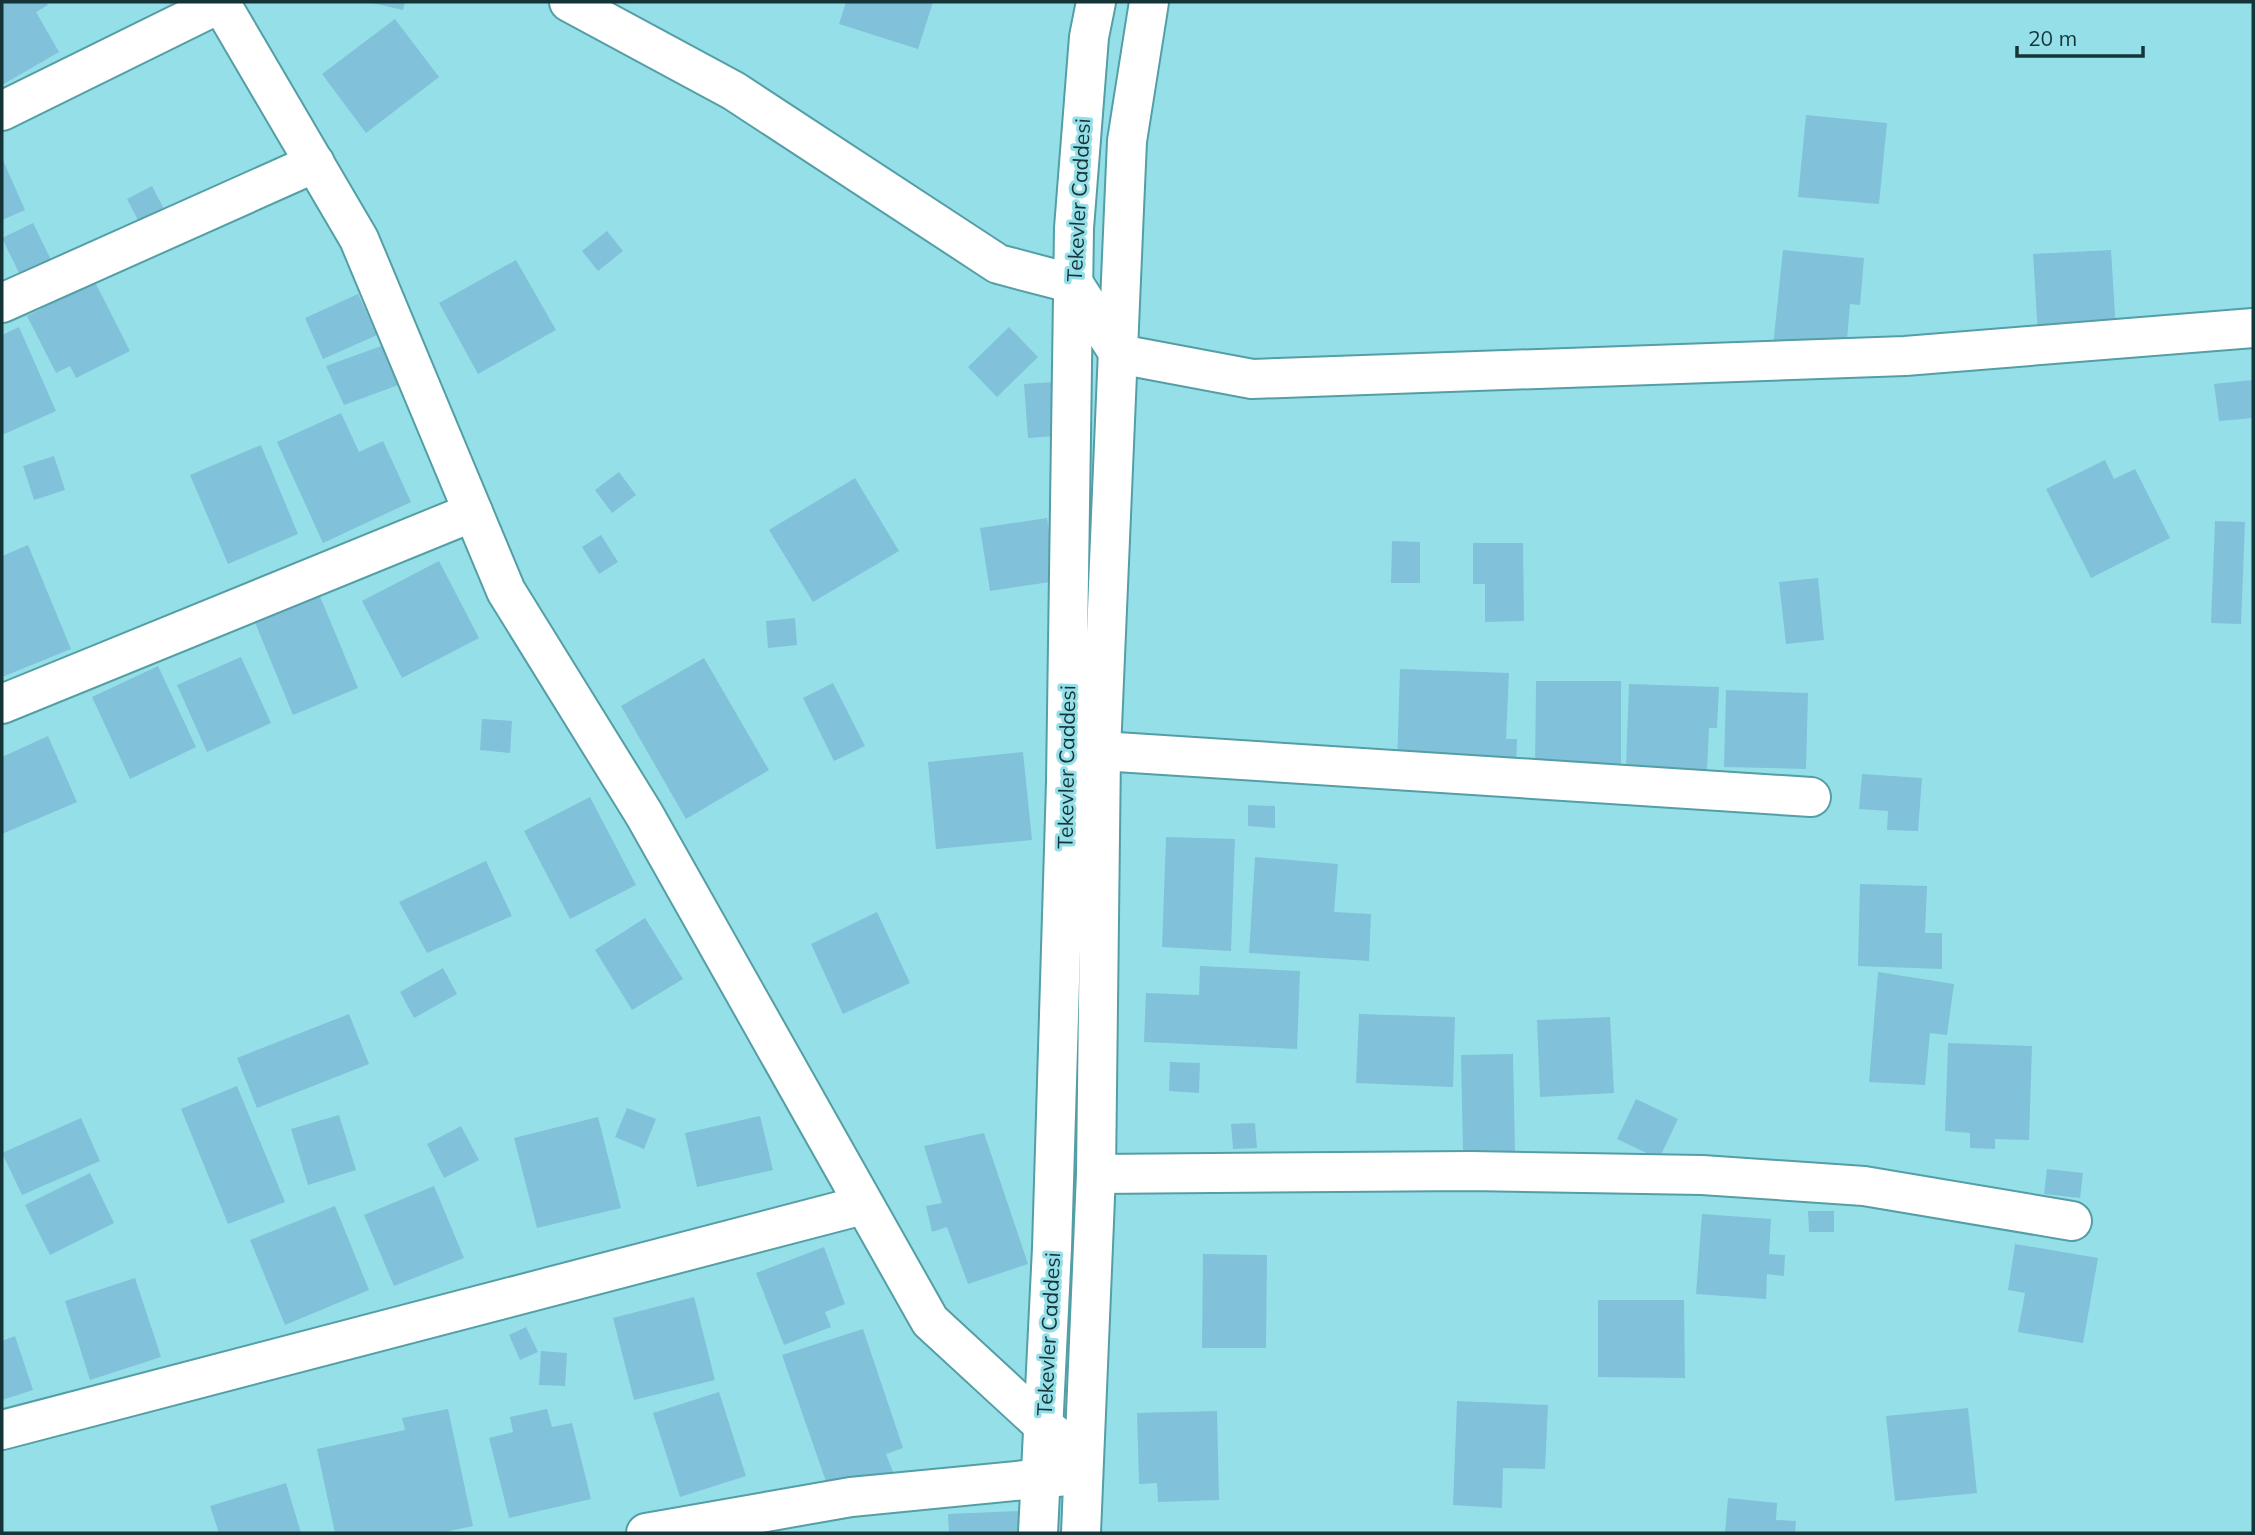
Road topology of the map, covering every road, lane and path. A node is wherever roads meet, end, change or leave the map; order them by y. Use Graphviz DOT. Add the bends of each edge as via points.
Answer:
graph roads {
  1 [pos="221,2"];
  2 [pos="569,2"];
  3 [pos="1096,2"];
  4 [pos="1149,2"];
  5 [pos="2,111"];
  6 [pos="315,163"];
  7 [pos="1074,284"];
  8 [pos="2,303"];
  9 [pos="2253,328"];
  10 [pos="1119,354"];
  11 [pos="473,512"];
  12 [pos="2,704"];
  13 [pos="1101,751"];
  14 [pos="1811,797"];
  15 [pos="1096,1174"];
  16 [pos="863,1205"];
  17 [pos="2073,1221"];
  18 [pos="1044,1426"];
  19 [pos="2,1430"];
  20 [pos="1083,1466"];
  21 [pos="1041,1477"];
  22 [pos="646,1533"];
  23 [pos="1038,1533"];
  24 [pos="1080,1533"];
  1 -- 5 [label="street"];
  1 -- 6 [label="street"];
  2 -- 7 [label="street" via="734,91 998,264"];
  3 -- 7 [label="street, Tekevler Caddesi" via="1077,175"];
  4 -- 10 [label="street" via="1127,141"];
  6 -- 8 [label="street"];
  6 -- 11 [label="street" via="359,239"];
  7 -- 10 [label="street"];
  7 -- 18 [label="street, Tekevler Caddesi" via="1066,782"];
  9 -- 10 [label="street" via="1905,356 1252,379"];
  10 -- 13 [label="street"];
  11 -- 12 [label="street"];
  11 -- 16 [label="street" via="506,592 644,814"];
  13 -- 14 [label="street"];
  13 -- 15 [label="street"];
  15 -- 17 [label="street" via="1471,1171 1702,1175 1864,1186"];
  15 -- 20 [label="street"];
  16 -- 18 [label="street" via="930,1321"];
  16 -- 19 [label="street"];
  18 -- 20 [label="street"];
  18 -- 21 [label="street, Tekevler Caddesi"];
  20 -- 21 [label="street"];
  20 -- 24 [label="street"];
  21 -- 22 [label="street" via="851,1497"];
  21 -- 23 [label="street, Tekevler Caddesi"];
}
